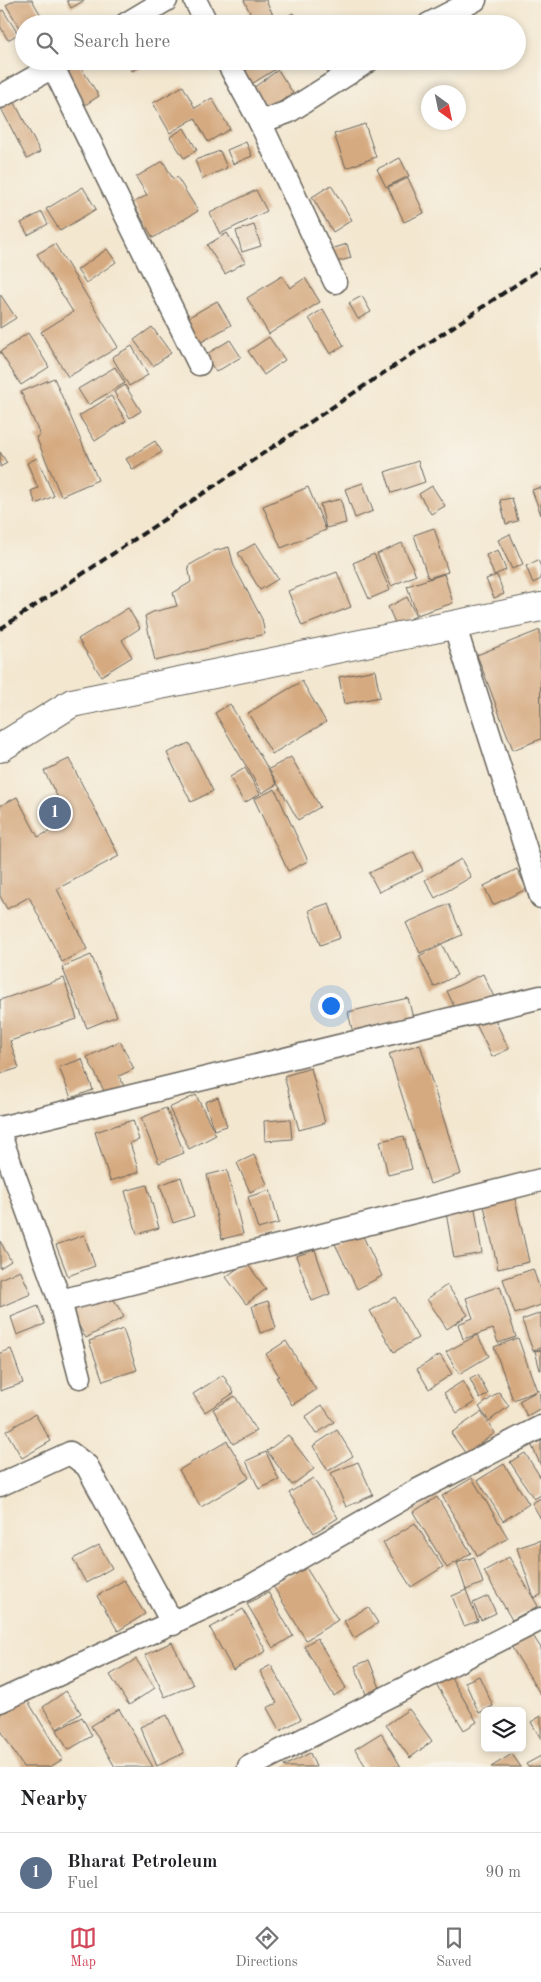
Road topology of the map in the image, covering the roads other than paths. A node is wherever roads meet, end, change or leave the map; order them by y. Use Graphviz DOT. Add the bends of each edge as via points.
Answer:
graph roads {
  1 [pos="166,0"];
  2 [pos="195,0"];
  3 [pos="475,0"];
  4 [pos="141,15"];
  5 [pos="202,15"];
  6 [pos="446,15"];
  7 [pos="47,70"];
  8 [pos="61,70"];
  9 [pos="232,70"];
  10 [pos="354,70"];
  11 [pos="0,97"];
  12 [pos="260,122"];
  13 [pos="335,282"];
  14 [pos="199,364"];
  15 [pos="541,607"];
  16 [pos="454,624"];
  17 [pos="0,748"];
  18 [pos="541,897"];
  19 [pos="541,998"];
  20 [pos="0,1128"];
  21 [pos="0,1135"];
  22 [pos="541,1180"];
  23 [pos="60,1301"];
  24 [pos="80,1377"];
  25 [pos="541,1427"];
  26 [pos="0,1485"];
  27 [pos="541,1619"];
  28 [pos="173,1624"];
  29 [pos="0,1701"];
  30 [pos="249,1767"];
  1 -- 4 [label="street"];
  2 -- 5 [label="street"];
  3 -- 6 [label="street"];
  7 -- 11 [label="street"];
  8 -- 14 [label="street"];
  9 -- 12 [label="street"];
  10 -- 12 [label="street" via="288,112"];
  12 -- 13 [label="street"];
  15 -- 16 [label="street"];
  16 -- 17 [label="street" via="72,703"];
  16 -- 18 [label="street"];
  19 -- 20 [label="street"];
  21 -- 23 [label="street"];
  22 -- 23 [label="street"];
  23 -- 24 [label="street"];
  25 -- 28 [label="street" via="416,1491 246,1589"];
  26 -- 28 [label="street" via="70,1453 87,1466"];
  27 -- 30 [label="street"];
  28 -- 29 [label="street"];
}
